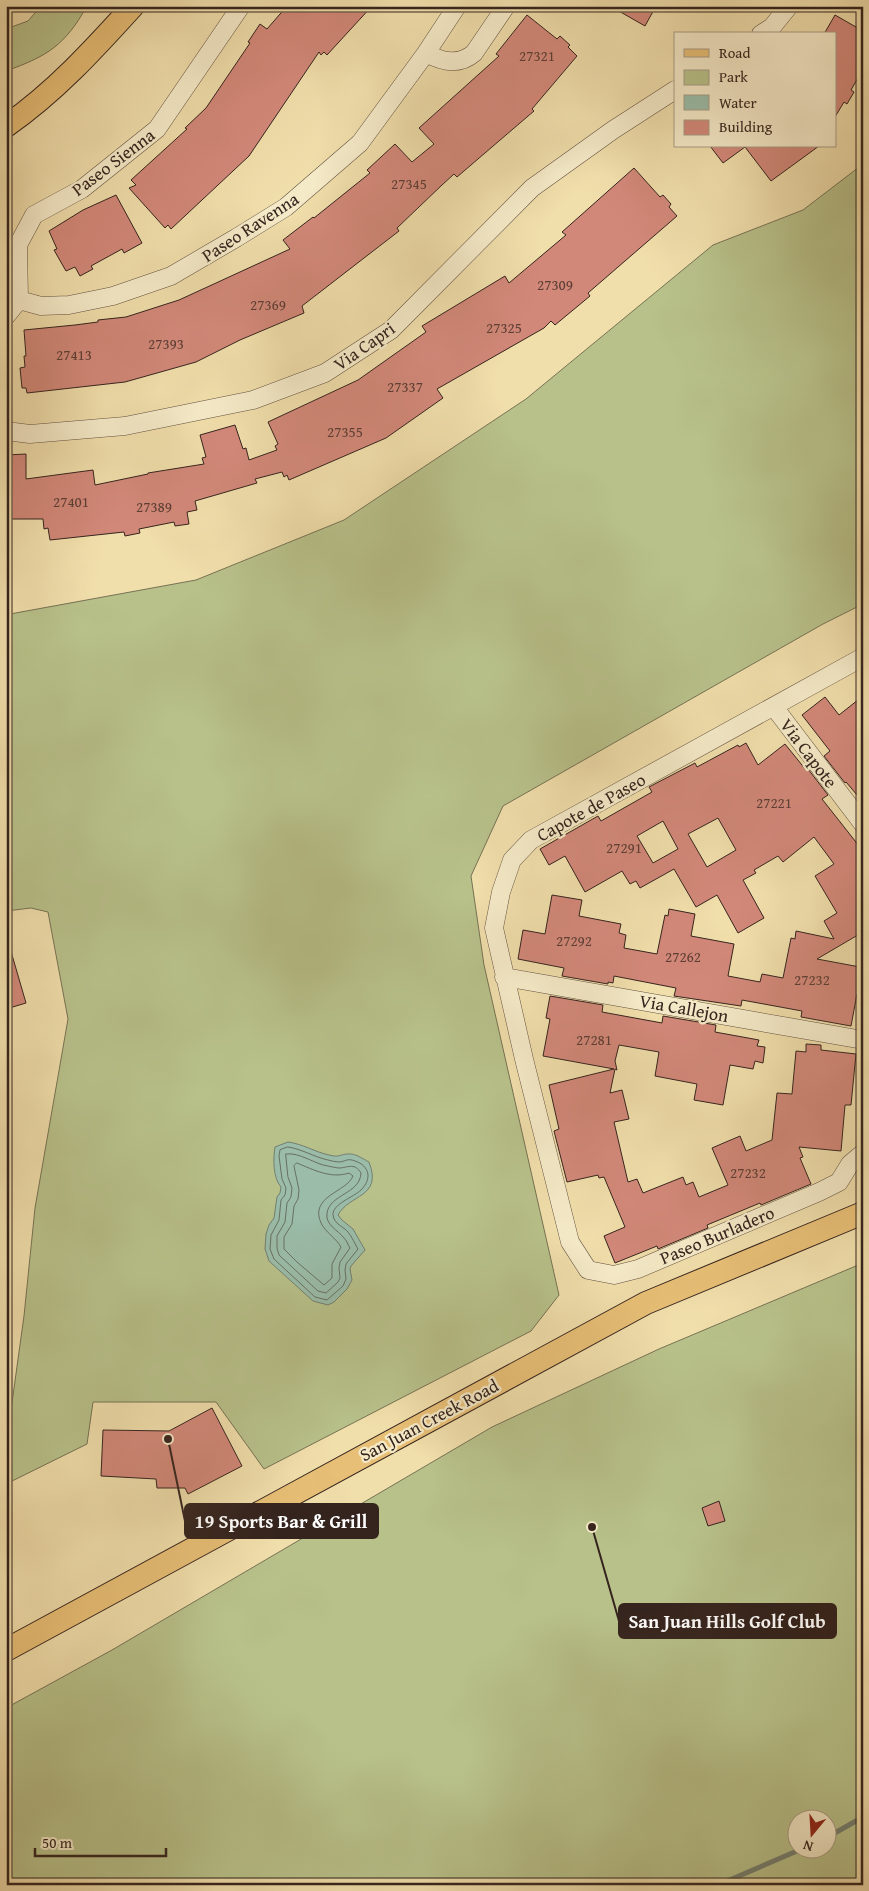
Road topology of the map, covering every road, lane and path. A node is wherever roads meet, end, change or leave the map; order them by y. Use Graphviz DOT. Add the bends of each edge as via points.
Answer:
graph roads {
  1 [pos="132,6"];
  2 [pos="241,6"];
  3 [pos="457,6"];
  4 [pos="506,6"];
  5 [pos="789,6"];
  6 [pos="764,32"];
  7 [pos="426,53"];
  8 [pos="674,91"];
  9 [pos="6,126"];
  10 [pos="19,300"];
  11 [pos="6,316"];
  12 [pos="6,431"];
  13 [pos="863,657"];
  14 [pos="774,707"];
  15 [pos="863,824"];
  16 [pos="504,977"];
  17 [pos="863,1040"];
  18 [pos="863,1153"];
  19 [pos="863,1213"];
  20 [pos="570,1242"];
  21 [pos="6,1650"];
  1 -- 9 [label="main road" via="92,51 25,113"];
  2 -- 10 [label="street, Paseo Sienna" via="157,129 82,189 34,215 18,245"];
  3 -- 7 [label="street, Paseo Ravenna"];
  4 -- 7 [label="street" via="474,54 467,59 447,61"];
  5 -- 6 [label="street"];
  7 -- 10 [label="street, Paseo Ravenna" via="360,143 286,207 236,238 171,276 113,296 69,305 41,306"];
  8 -- 12 [label="street, Via Capri" via="532,188 391,330 326,373 253,400 125,426 30,434"];
  10 -- 11 [label="street"];
  13 -- 14 [label="street, Capote de Paseo"];
  14 -- 15 [label="street, Via Capote"];
  14 -- 16 [label="street, Capote de Paseo" via="531,840 512,860 501,892 494,928"];
  16 -- 17 [label="street, Via Callejon"];
  16 -- 20 [label="street, Capote de Paseo"];
  18 -- 20 [label="street, Paseo Burladero" via="850,1164 839,1182 638,1269 614,1275 588,1270"];
  19 -- 21 [label="main road, San Juan Creek Road" via="646,1302"];
}
